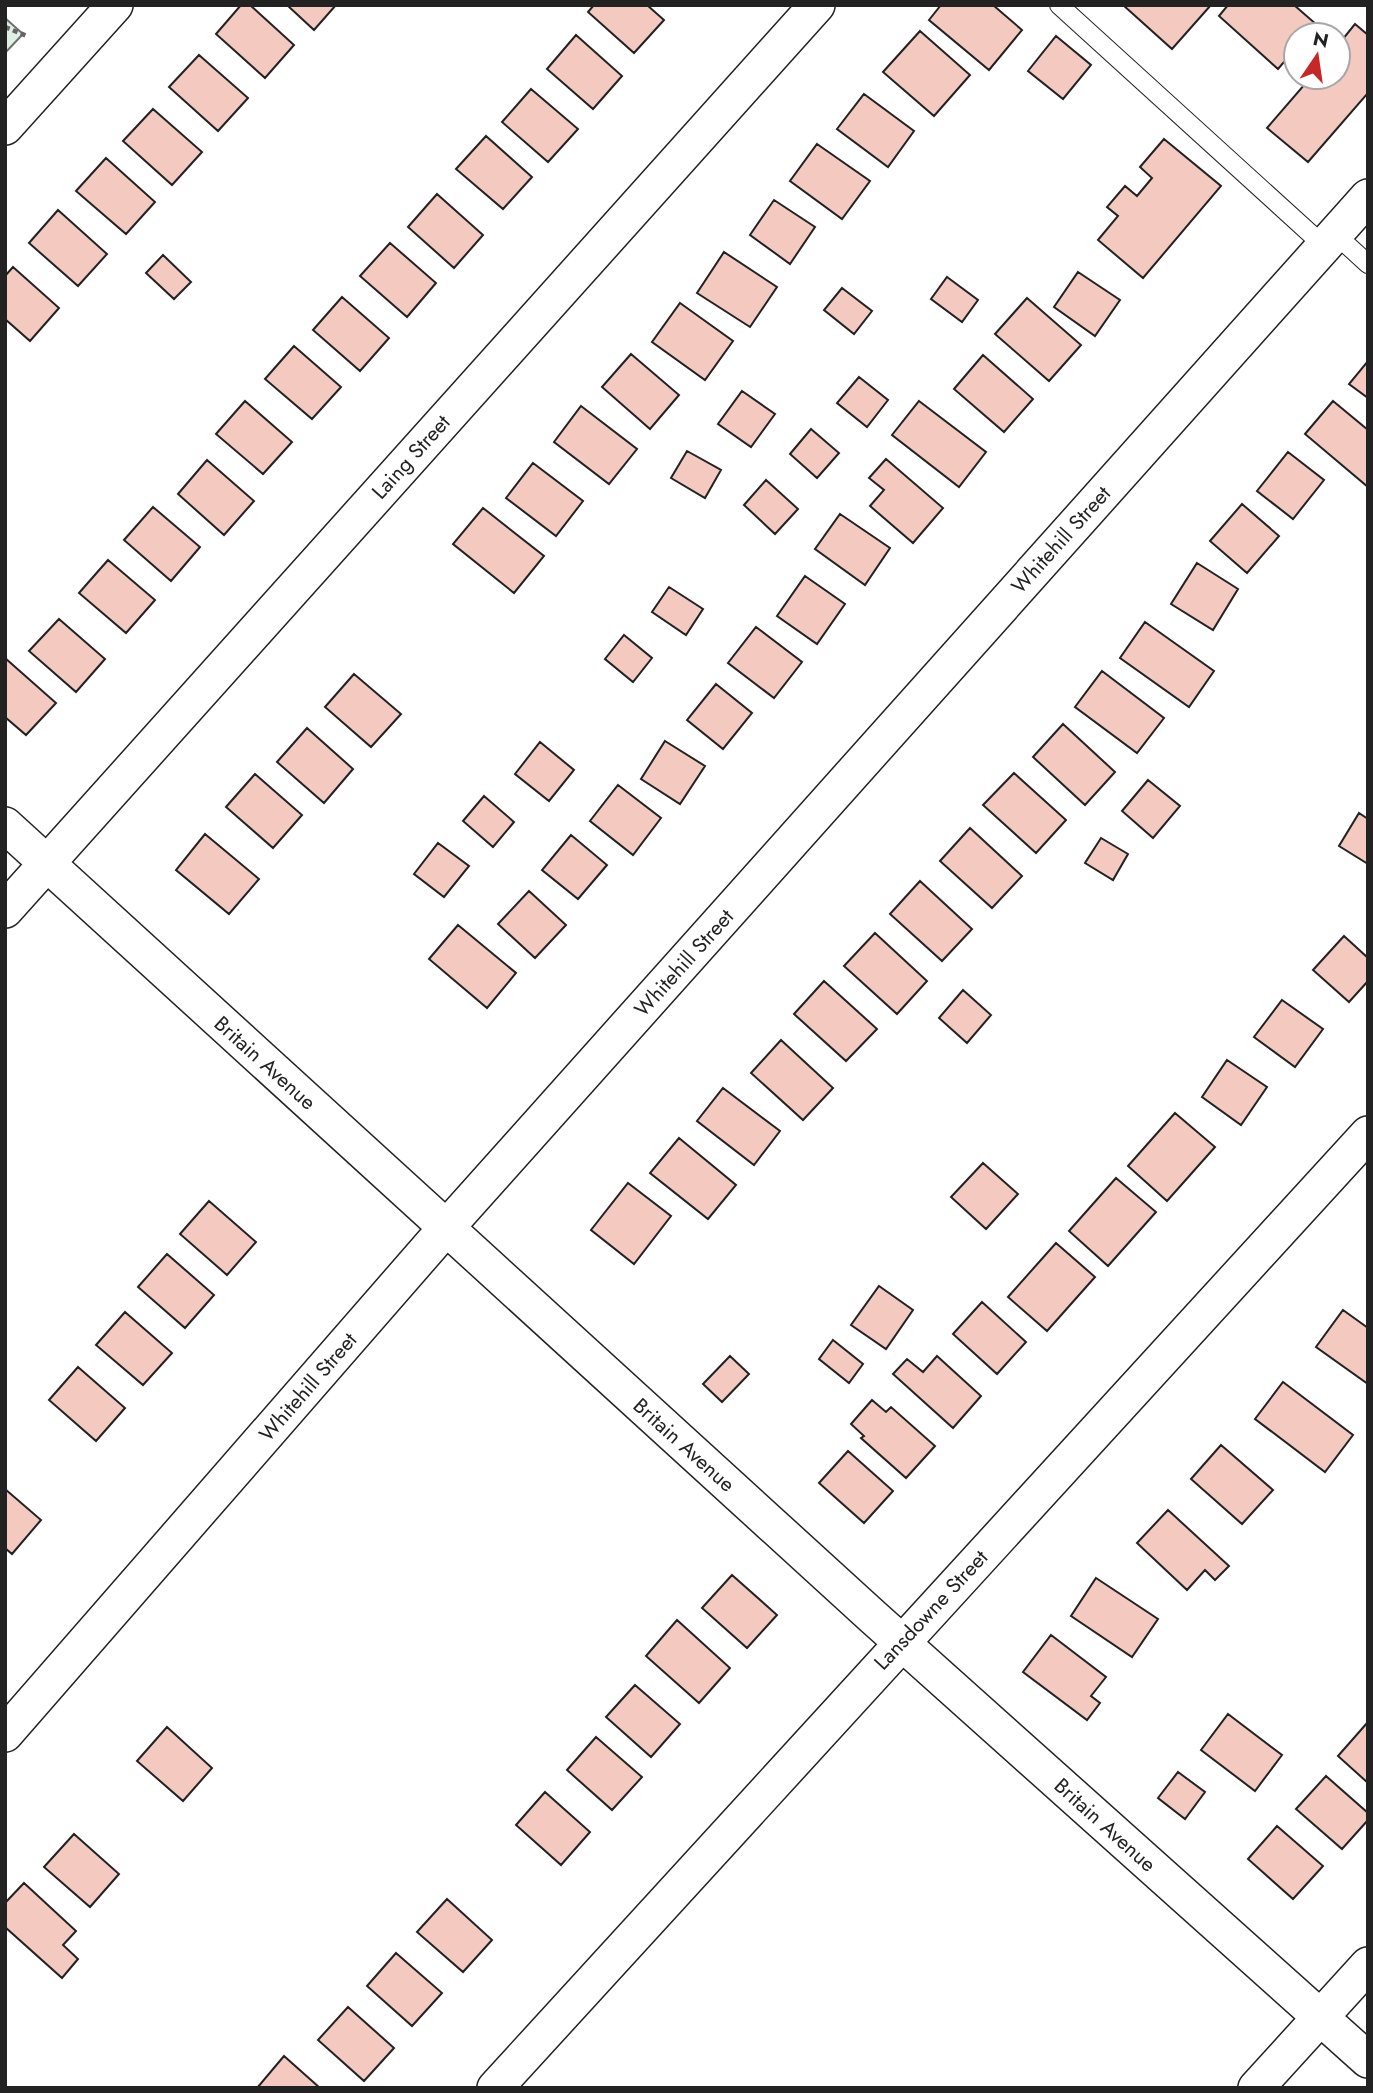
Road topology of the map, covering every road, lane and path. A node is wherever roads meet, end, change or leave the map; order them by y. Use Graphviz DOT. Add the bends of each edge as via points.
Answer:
graph roads {
  1 [pos="115,5"];
  2 [pos="817,5"];
  3 [pos="1059,5"];
  4 [pos="5,27"];
  5 [pos="27,36"];
  6 [pos="5,127"];
  7 [pos="1368,197"];
  8 [pos="1329,240"];
  9 [pos="1368,264"];
  10 [pos="5,825"];
  11 [pos="47,863"];
  12 [pos="5,910"];
  13 [pos="1368,1134"];
  14 [pos="446,1228"];
  15 [pos="902,1642"];
  16 [pos="5,1734"];
  17 [pos="1368,1965"];
  18 [pos="1320,2017"];
  19 [pos="1368,2060"];
  20 [pos="495,2088"];
  21 [pos="1256,2088"];
  1 -- 6 [label="street"];
  2 -- 11 [label="street, Laing Street"];
  3 -- 8 [label="lane"];
  4 -- 5 [label="path"];
  7 -- 8 [label="street, Whitehill Street"];
  8 -- 9 [label="lane"];
  8 -- 14 [label="street, Whitehill Street"];
  10 -- 11 [label="street, Britain Avenue"];
  11 -- 12 [label="street, Laing Street"];
  11 -- 14 [label="street, Britain Avenue"];
  13 -- 15 [label="street, Lansdowne Street"];
  14 -- 15 [label="street, Britain Avenue"];
  14 -- 16 [label="street, Whitehill Street"];
  15 -- 18 [label="street, Britain Avenue"];
  15 -- 20 [label="street, Lansdowne Street"];
  17 -- 18 [label="street"];
  18 -- 19 [label="street, Britain Avenue"];
  18 -- 21 [label="street"];
}
